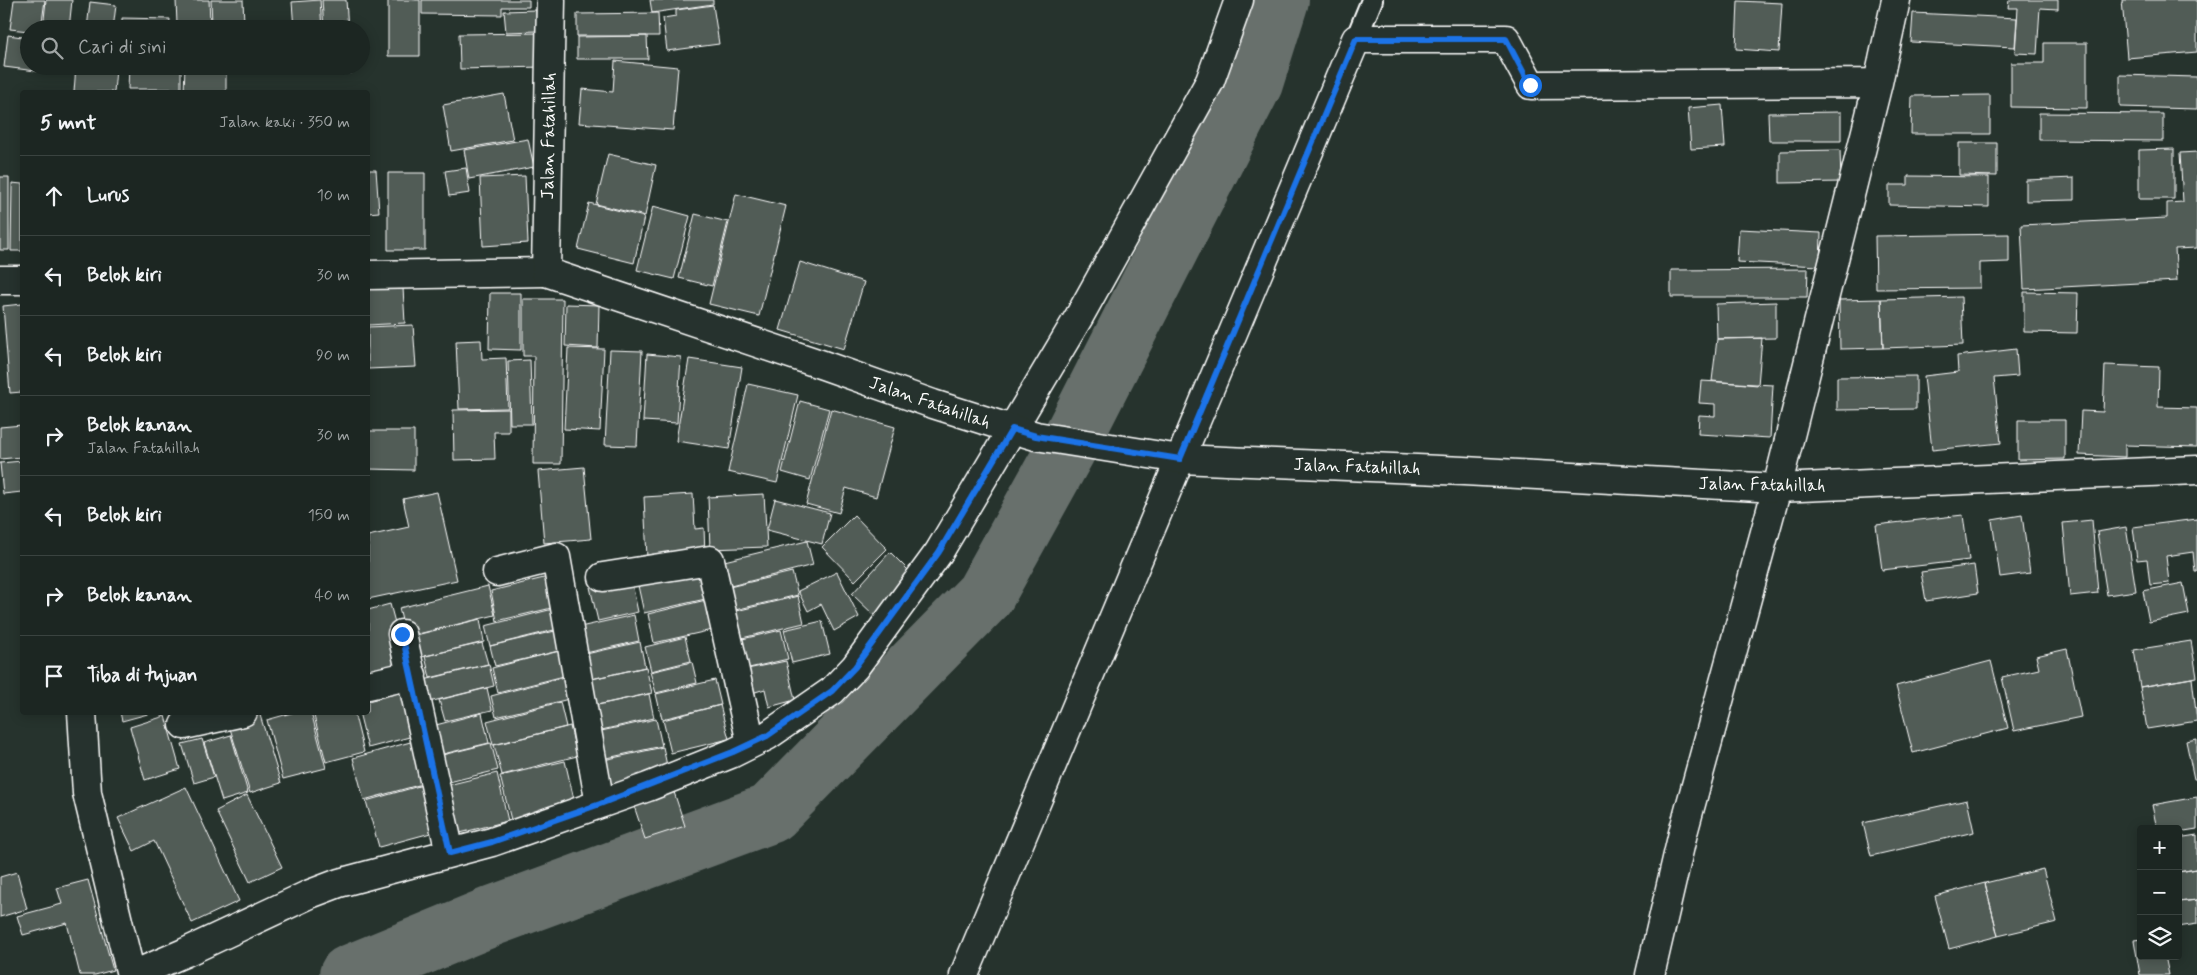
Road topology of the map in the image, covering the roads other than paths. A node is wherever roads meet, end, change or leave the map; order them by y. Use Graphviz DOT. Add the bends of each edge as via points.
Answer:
graph roads {
  1 [pos="551,0"];
  2 [pos="1239,0"];
  3 [pos="1372,0"];
  4 [pos="1896,0"];
  5 [pos="1356,39"];
  6 [pos="1878,83"];
  7 [pos="546,272"];
  8 [pos="370,275"];
  9 [pos="0,280"];
  10 [pos="20,280"];
  11 [pos="1024,432"];
  12 [pos="1168,457"];
  13 [pos="2197,470"];
  14 [pos="1777,488"];
  15 [pos="497,572"];
  16 [pos="603,577"];
  17 [pos="402,634"];
  18 [pos="412,675"];
  19 [pos="370,685"];
  20 [pos="82,715"];
  21 [pos="229,715"];
  22 [pos="184,725"];
  23 [pos="752,744"];
  24 [pos="600,804"];
  25 [pos="450,853"];
  26 [pos="132,975"];
  27 [pos="964,975"];
  28 [pos="1650,975"];
  1 -- 7 [label="street, Jalan Fatahillah"];
  2 -- 11 [label="street" via="1210,81 1080,315"];
  3 -- 5 [label="lane"];
  4 -- 6 [label="street"];
  5 -- 6 [label="street" via="1506,39 1530,85"];
  5 -- 12 [label="street"];
  6 -- 14 [label="street"];
  7 -- 8 [label="street, Jalan Fatahillah"];
  7 -- 11 [label="street, Jalan Fatahillah"];
  9 -- 10 [label="street"];
  11 -- 12 [label="street, Jalan Fatahillah"];
  11 -- 23 [label="street" via="855,667 832,691"];
  12 -- 14 [label="street, Jalan Fatahillah"];
  12 -- 27 [label="street"];
  13 -- 14 [label="street, Jalan Fatahillah"];
  14 -- 28 [label="street" via="1683,833"];
  15 -- 24 [label="street" via="556,557"];
  16 -- 23 [label="street" via="710,560"];
  17 -- 18 [label="street"];
  18 -- 19 [label="street"];
  18 -- 25 [label="street"];
  20 -- 26 [label="street" via="87,793"];
  21 -- 22 [label="street"];
  23 -- 24 [label="street"];
  24 -- 25 [label="street" via="492,842"];
  25 -- 26 [label="street" via="310,894"];
}
